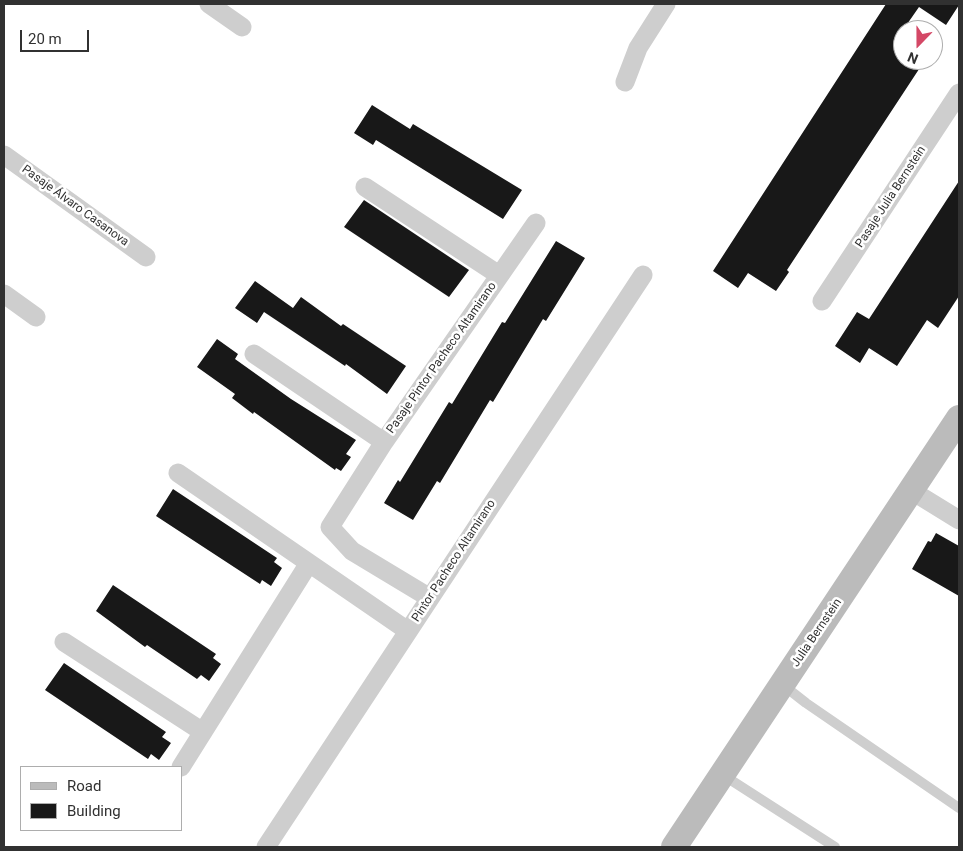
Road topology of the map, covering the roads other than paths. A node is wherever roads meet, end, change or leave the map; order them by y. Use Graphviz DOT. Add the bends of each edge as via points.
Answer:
graph roads {
  1 [pos="209,4"];
  2 [pos="666,4"];
  3 [pos="242,27"];
  4 [pos="625,82"];
  5 [pos="959,93"];
  6 [pos="4,155"];
  7 [pos="365,187"];
  8 [pos="536,224"];
  9 [pos="146,256"];
  10 [pos="499,275"];
  11 [pos="643,276"];
  12 [pos="4,294"];
  13 [pos="822,301"];
  14 [pos="36,317"];
  15 [pos="254,354"];
  16 [pos="959,418"];
  17 [pos="384,442"];
  18 [pos="178,473"];
  19 [pos="912,491"];
  20 [pos="959,520"];
  21 [pos="309,563"];
  22 [pos="430,598"];
  23 [pos="408,631"];
  24 [pos="64,642"];
  25 [pos="782,684"];
  26 [pos="203,732"];
  27 [pos="182,766"];
  28 [pos="723,774"];
  29 [pos="959,808"];
  30 [pos="266,847"];
  31 [pos="674,847"];
  32 [pos="835,847"];
  1 -- 3 [label="street"];
  2 -- 4 [label="street" via="638,48"];
  5 -- 13 [label="street, Pasaje Julia Bernstein"];
  6 -- 9 [label="street, Pasaje Álvaro Casanova"];
  7 -- 10 [label="street, Pasaje Pintor Pacheco Altamirano"];
  8 -- 10 [label="street, Pasaje Pintor Pacheco Altamirano"];
  10 -- 17 [label="street, Pasaje Pintor Pacheco Altamirano"];
  11 -- 22 [label="street, Pintor Pacheco Altamirano"];
  12 -- 14 [label="street"];
  15 -- 17 [label="street, Pasaje Pintor Pacheco Altamirano"];
  16 -- 19 [label="street, Julia Bernstein"];
  17 -- 22 [label="street, Pasaje Pintor Pacheco Altamirano" via="330,527 352,551"];
  18 -- 21 [label="street"];
  19 -- 20 [label="street"];
  19 -- 25 [label="street, Julia Bernstein"];
  21 -- 23 [label="street"];
  21 -- 26 [label="street"];
  22 -- 23 [label="street, Pintor Pacheco Altamirano"];
  23 -- 30 [label="street, Pintor Pacheco Altamirano"];
  24 -- 26 [label="street"];
  25 -- 28 [label="street, Julia Bernstein"];
  25 -- 29 [label="lane"];
  26 -- 27 [label="street"];
  28 -- 31 [label="street, Julia Bernstein"];
  28 -- 32 [label="lane"];
}
